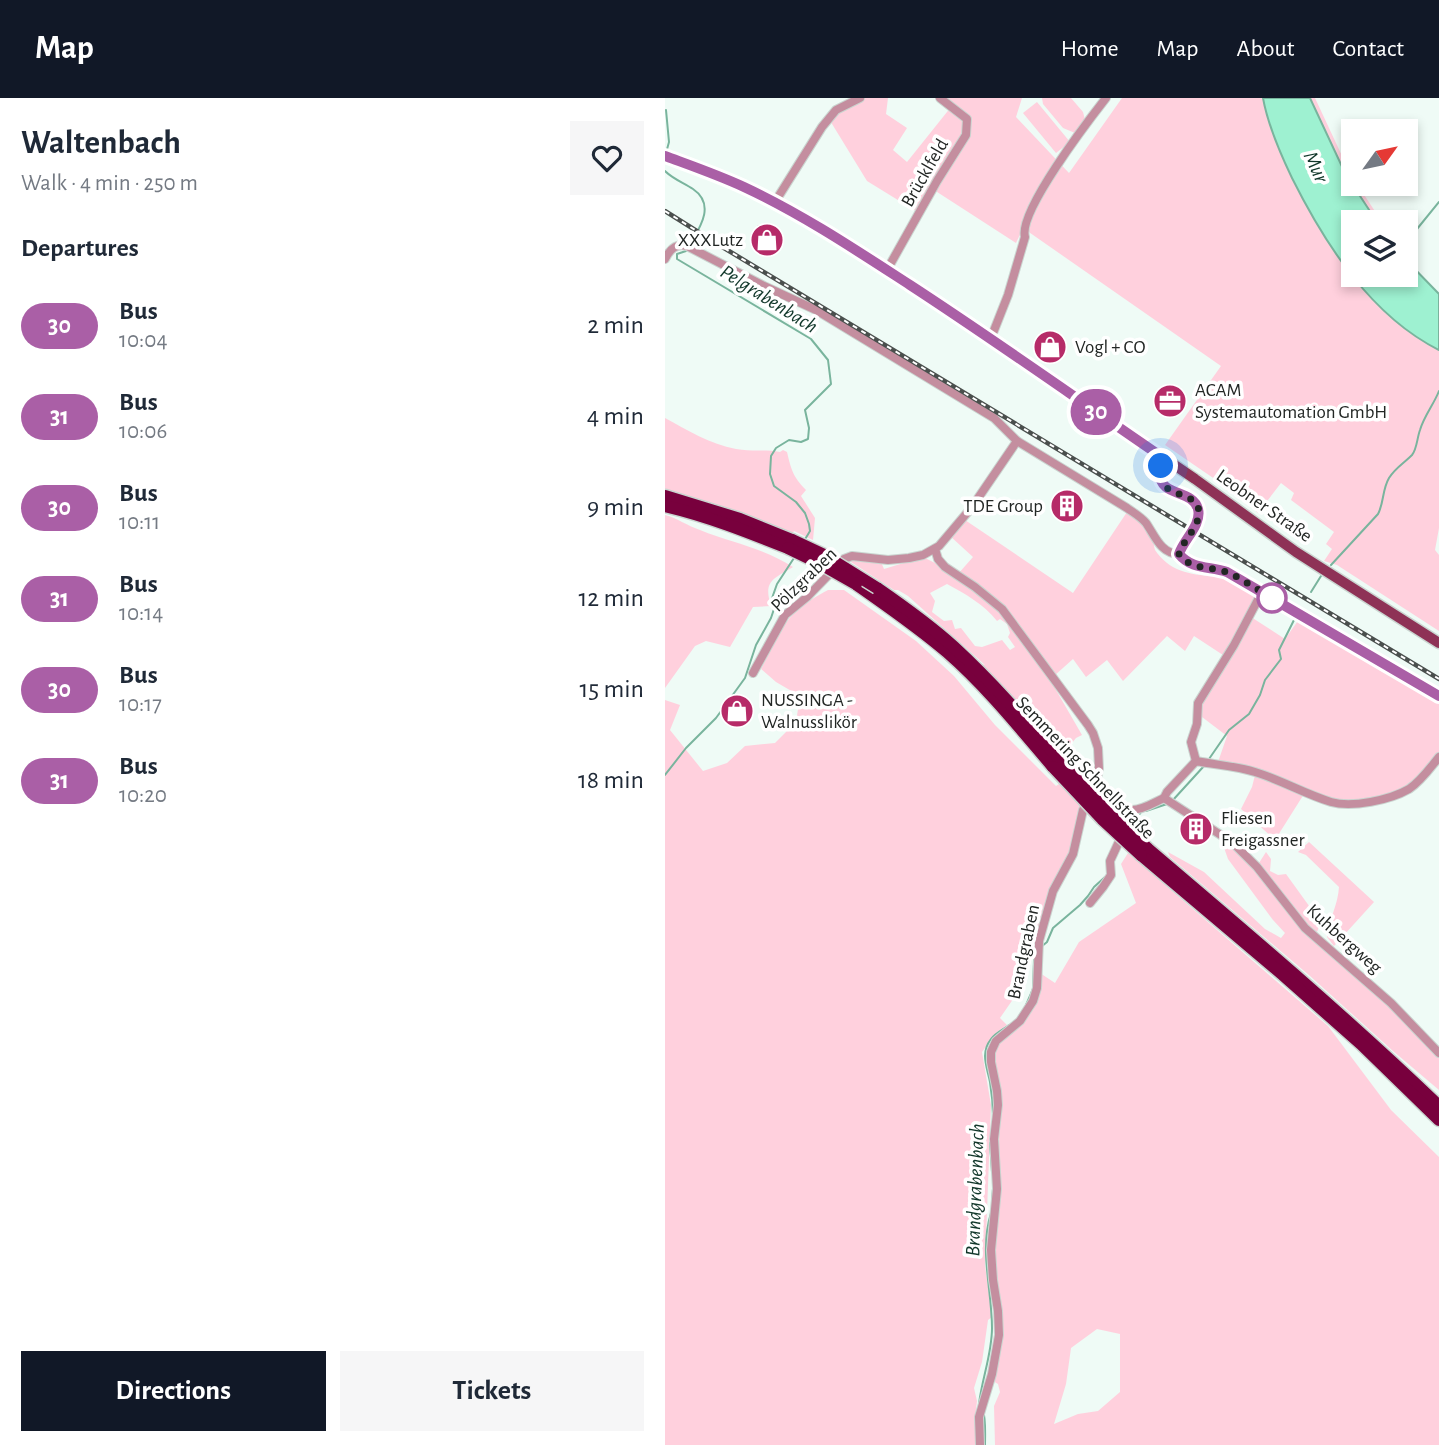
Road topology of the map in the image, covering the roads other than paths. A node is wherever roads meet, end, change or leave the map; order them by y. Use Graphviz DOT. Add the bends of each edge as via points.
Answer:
graph roads {
  1 [pos="860,98"];
  2 [pos="940,98"];
  3 [pos="1106,98"];
  4 [pos="667,156"];
  5 [pos="775,202"];
  6 [pos="665,259"];
  7 [pos="887,270"];
  8 [pos="989,338"];
  9 [pos="1017,441"];
  10 [pos="1165,459"];
  11 [pos="665,496"];
  12 [pos="665,506"];
  13 [pos="790,544"];
  14 [pos="935,549"];
  15 [pos="1179,554"];
  16 [pos="1262,592"];
  17 [pos="1439,643"];
  18 [pos="753,673"];
  19 [pos="1439,696"];
  20 [pos="1439,757"];
  21 [pos="1196,761"];
  22 [pos="1057,763"];
  23 [pos="1096,794"];
  24 [pos="1164,798"];
  25 [pos="1132,810"];
  26 [pos="1144,851"];
  27 [pos="1090,903"];
  28 [pos="1439,1053"];
  29 [pos="1439,1107"];
  30 [pos="1439,1120"];
  31 [pos="980,1445"];
  1 -- 5 [label="street" via="836,110 822,127"];
  2 -- 7 [label="street, Brücklfeld" via="967,119 966,135"];
  3 -- 8 [label="street" via="1042,188 1023,231 1008,295"];
  4 -- 5 [label="main road, Leobner Straße"];
  5 -- 7 [label="main road, Leobner Straße"];
  6 -- 9 [label="street" via="674,247 689,247 816,310 994,418"];
  7 -- 8 [label="main road, Leobner Straße"];
  8 -- 10 [label="main road, Leobner Straße"];
  9 -- 14 [label="street" via="972,507"];
  9 -- 15 [label="street" via="1127,508 1161,546"];
  10 -- 15 [label="street" via="1161,466 1164,486 1191,499 1198,511"];
  10 -- 17 [label="main road, Leobner Straße" via="1296,552"];
  11 -- 13 [label="highway, Semmering Schnellstraße" via="740,519"];
  12 -- 13 [label="highway, Semmering Schnellstraße"];
  13 -- 22 [label="highway, Semmering Schnellstraße, bridge" via="910,622"];
  13 -- 22 [label="highway, Semmering Schnellstraße, bridge" via="824,555 916,615 992,683"];
  14 -- 18 [label="street, Pölzgraben" via="896,560 843,559 785,615"];
  14 -- 23 [label="street" via="944,567 1002,609 1088,725 1099,758"];
  15 -- 16 [label="street" via="1194,566 1227,572"];
  16 -- 19 [label="street"];
  16 -- 21 [label="street" via="1198,703 1191,742"];
  20 -- 21 [label="street" via="1409,789 1354,804 1324,800 1256,772"];
  21 -- 24 [label="street"];
  22 -- 26 [label="highway, Semmering Schnellstraße, bridge" via="1102,819"];
  23 -- 25 [label="street"];
  23 -- 31 [label="street, Brandgraben" via="1083,810 1073,855 1049,906 1039,941 1033,1001 991,1052 998,1105 991,1250 999,1335 979,1423"];
  24 -- 25 [label="street"];
  24 -- 28 [label="street, Kuhbergweg" via="1233,842 1305,928 1391,1003"];
  25 -- 27 [label="street" via="1110,861 1111,875"];
  26 -- 29 [label="highway, Semmering Schnellstraße" via="1290,969"];
  26 -- 30 [label="highway, Semmering Schnellstraße" via="1361,1044"];
}
